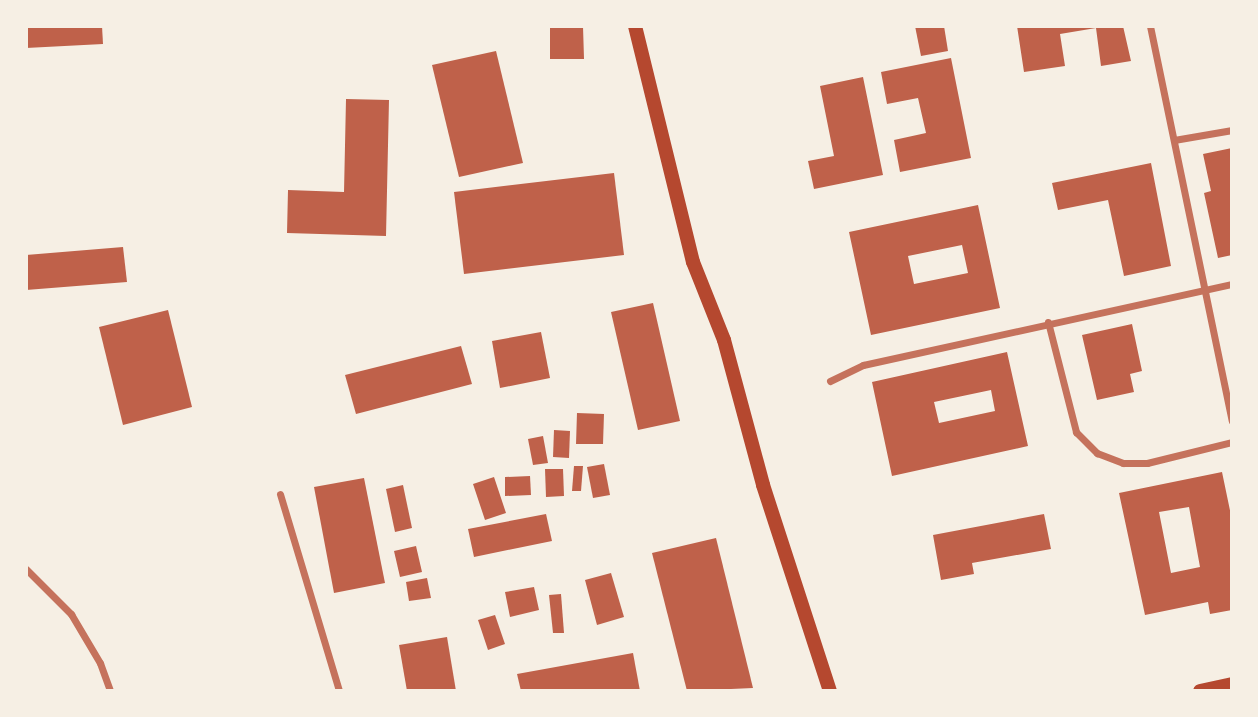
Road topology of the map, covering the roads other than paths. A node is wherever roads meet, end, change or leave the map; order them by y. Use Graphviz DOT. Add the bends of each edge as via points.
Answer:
graph roads {
  1 [pos="635,26"];
  2 [pos="1150,26"];
  3 [pos="1232,130"];
  4 [pos="1174,140"];
  5 [pos="1232,284"];
  6 [pos="1203,290"];
  7 [pos="1048,322"];
  8 [pos="830,381"];
  9 [pos="1232,421"];
  10 [pos="1232,443"];
  11 [pos="280,494"];
  12 [pos="26,569"];
  13 [pos="1232,684"];
  14 [pos="110,691"];
  15 [pos="339,691"];
  16 [pos="830,691"];
  17 [pos="1200,691"];
  1 -- 16 [label="main road" via="693,262 724,340 763,485"];
  2 -- 4 [label="street"];
  3 -- 4 [label="street"];
  4 -- 6 [label="street"];
  5 -- 6 [label="street"];
  6 -- 7 [label="street"];
  6 -- 9 [label="street"];
  7 -- 8 [label="street" via="863,365"];
  7 -- 10 [label="street" via="1076,432 1097,453 1123,463 1147,463"];
  11 -- 15 [label="street"];
  12 -- 14 [label="street" via="71,614 100,663"];
  13 -- 17 [label="main road"];
}
